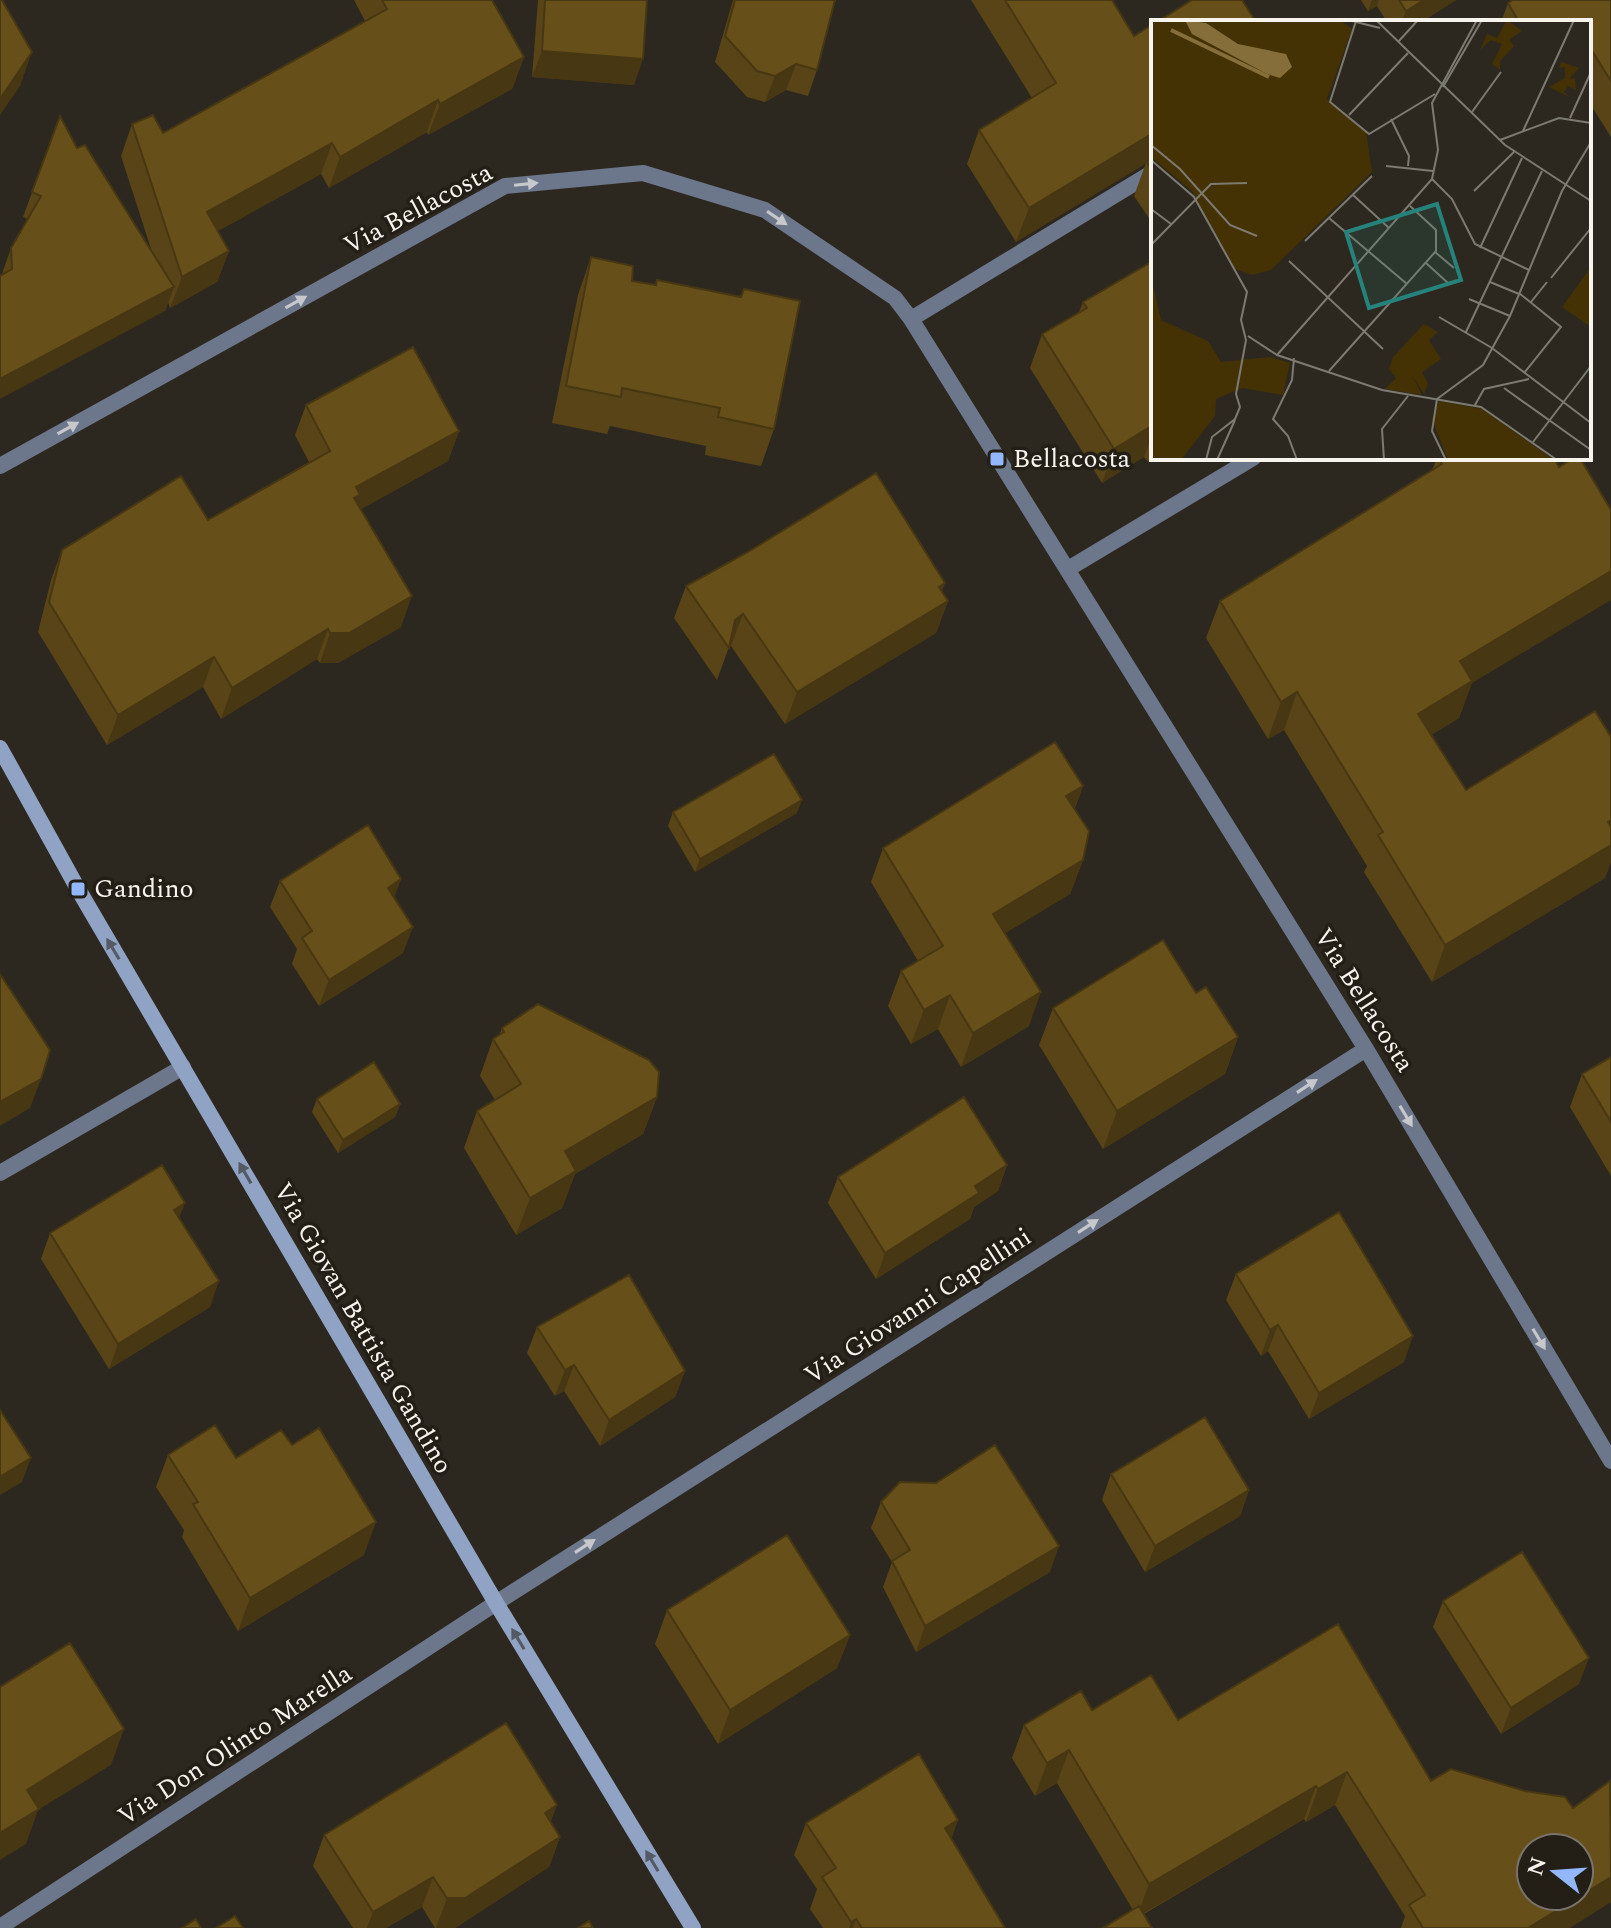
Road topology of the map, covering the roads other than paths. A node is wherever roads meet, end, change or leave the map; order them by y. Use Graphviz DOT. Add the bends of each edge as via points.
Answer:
graph roads {
  1 [pos="1151,173"];
  2 [pos="911,319"];
  3 [pos="1250,460"];
  4 [pos="0,466"];
  5 [pos="1068,569"];
  6 [pos="0,748"];
  7 [pos="1366,1049"];
  8 [pos="183,1067"];
  9 [pos="0,1173"];
  10 [pos="1611,1461"];
  11 [pos="496,1603"];
  12 [pos="0,1927"];
  13 [pos="693,1928"];
  1 -- 2 [label="street"];
  4 -- 2 [label="street, Via Bellacosta, one-way" via="505,186 643,173 765,210 895,298"];
  2 -- 5 [label="street, Via Bellacosta"];
  3 -- 5 [label="street"];
  5 -- 7 [label="street, Via Bellacosta"];
  8 -- 6 [label="street, Via Giovan Battista Gandino, one-way"];
  7 -- 10 [label="street, Via Bellacosta, one-way"];
  11 -- 7 [label="street, Via Giovanni Capellini, one-way"];
  8 -- 9 [label="street"];
  11 -- 8 [label="street, Via Giovan Battista Gandino, one-way"];
  11 -- 12 [label="street, Via Don Olinto Marella"];
  13 -- 11 [label="street, Via Giovan Battista Gandino, one-way"];
}
